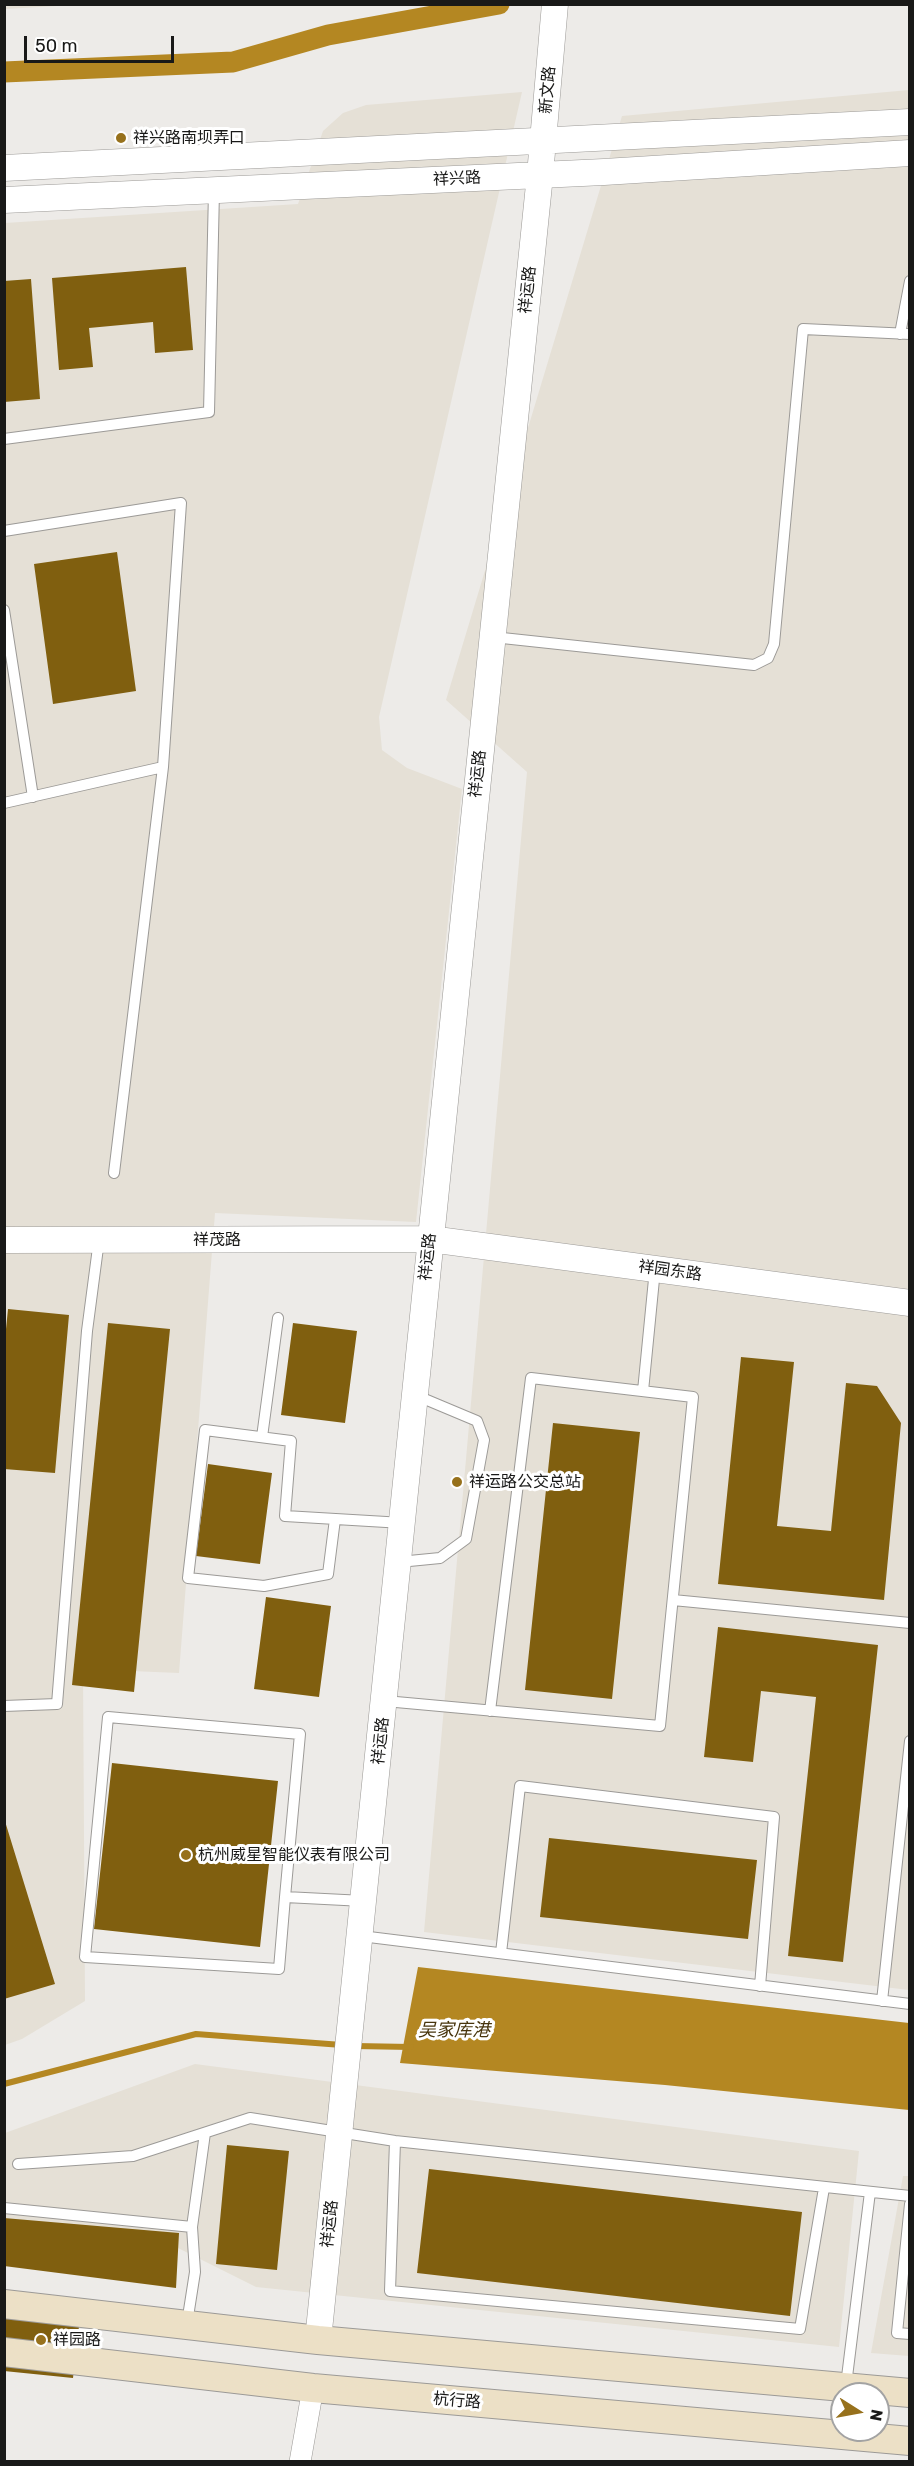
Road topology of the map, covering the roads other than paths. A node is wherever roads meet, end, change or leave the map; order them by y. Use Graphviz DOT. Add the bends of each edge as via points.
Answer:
graph roads {
  1 [pos="555,4"];
  2 [pos="909,122"];
  3 [pos="543,142"];
  4 [pos="909,153"];
  5 [pos="4,168"];
  6 [pos="540,175"];
  7 [pos="214,190"];
  8 [pos="4,200"];
  9 [pos="909,281"];
  10 [pos="905,334"];
  11 [pos="4,439"];
  12 [pos="4,531"];
  13 [pos="4,610"];
  14 [pos="492,637"];
  15 [pos="163,767"];
  16 [pos="33,796"];
  17 [pos="4,803"];
  18 [pos="114,1173"];
  19 [pos="430,1239"];
  20 [pos="4,1240"];
  21 [pos="99,1240"];
  22 [pos="655,1269"];
  23 [pos="909,1303"];
  24 [pos="278,1318"];
  25 [pos="643,1391"];
  26 [pos="415,1395"];
  27 [pos="262,1437"];
  28 [pos="335,1519"];
  29 [pos="403,1523"];
  30 [pos="399,1562"];
  31 [pos="673,1600"];
  32 [pos="909,1623"];
  33 [pos="385,1701"];
  34 [pos="4,1706"];
  35 [pos="490,1711"];
  36 [pos="909,1741"];
  37 [pos="285,1897"];
  38 [pos="365,1901"];
  39 [pos="361,1936"];
  40 [pos="501,1953"];
  41 [pos="760,1986"];
  42 [pos="882,2001"];
  43 [pos="909,2004"];
  44 [pos="205,2133"];
  45 [pos="395,2141"];
  46 [pos="18,2164"];
  47 [pos="824,2188"];
  48 [pos="870,2192"];
  49 [pos="909,2196"];
  50 [pos="909,2204"];
  51 [pos="4,2208"];
  52 [pos="192,2227"];
  53 [pos="4,2304"];
  54 [pos="186,2325"];
  55 [pos="909,2334"];
  56 [pos="318,2340"];
  57 [pos="4,2352"];
  58 [pos="847,2382"];
  59 [pos="830,2386"];
  60 [pos="313,2388"];
  61 [pos="890,2391"];
  62 [pos="909,2393"];
  63 [pos="909,2441"];
  64 [pos="300,2462"];
  1 -- 3 [label="street, 新文路"];
  2 -- 3 [label="street, 祥兴路"];
  3 -- 5 [label="street, 祥兴路"];
  3 -- 6 [label="street, 新文路"];
  4 -- 6 [label="street, 祥兴路"];
  6 -- 7 [label="street, 祥兴路"];
  6 -- 14 [label="street, 祥运路"];
  7 -- 8 [label="street, 祥兴路"];
  7 -- 11 [label="lane" via="209,412"];
  9 -- 10 [label="lane"];
  10 -- 14 [label="lane" via="802,329 774,644 768,658 754,665"];
  12 -- 15 [label="lane" via="181,503"];
  13 -- 16 [label="lane"];
  14 -- 19 [label="street, 祥运路"];
  15 -- 16 [label="lane"];
  15 -- 18 [label="lane"];
  16 -- 17 [label="lane"];
  19 -- 21 [label="street, 祥茂路"];
  19 -- 22 [label="street, 祥园东路"];
  19 -- 26 [label="street, 祥运路"];
  20 -- 21 [label="street, 祥茂路"];
  21 -- 34 [label="lane" via="87,1331 57,1704"];
  22 -- 23 [label="street, 祥园东路"];
  22 -- 25 [label="lane"];
  24 -- 27 [label="lane"];
  25 -- 31 [label="lane" via="693,1397"];
  25 -- 35 [label="lane" via="531,1378"];
  26 -- 29 [label="street, 祥运路"];
  26 -- 30 [label="lane" via="477,1421 484,1440 466,1539 440,1558"];
  27 -- 28 [label="lane" via="291,1441 285,1516"];
  27 -- 28 [label="lane" via="205,1430 188,1578 264,1586 328,1574"];
  28 -- 29 [label="lane"];
  29 -- 30 [label="street, 祥运路"];
  30 -- 33 [label="street, 祥运路"];
  31 -- 32 [label="lane"];
  31 -- 35 [label="lane" via="660,1726"];
  33 -- 35 [label="lane"];
  33 -- 38 [label="street, 祥运路"];
  36 -- 42 [label="lane"];
  37 -- 37 [label="lane" via="300,1734 108,1717 85,1957 279,1969"];
  37 -- 38 [label="lane"];
  38 -- 39 [label="street, 祥运路"];
  39 -- 40 [label="lane"];
  39 -- 56 [label="street, 祥运路"];
  40 -- 41 [label="lane"];
  40 -- 41 [label="lane" via="520,1786 774,1817"];
  41 -- 42 [label="lane"];
  42 -- 43 [label="lane"];
  44 -- 45 [label="lane" via="250,2118"];
  44 -- 46 [label="lane" via="133,2156"];
  44 -- 52 [label="lane"];
  45 -- 47 [label="lane"];
  45 -- 47 [label="lane" via="390,2290 800,2329"];
  47 -- 48 [label="lane"];
  48 -- 49 [label="lane"];
  48 -- 58 [label="lane"];
  50 -- 55 [label="lane" via="897,2333"];
  51 -- 52 [label="lane"];
  52 -- 54 [label="lane" via="195,2272"];
  53 -- 54 [label="main road"];
  54 -- 56 [label="main road"];
  56 -- 59 [label="main road"];
  57 -- 60 [label="main road, 杭行路"];
  60 -- 63 [label="main road, 杭行路"];
  60 -- 64 [label="street"];
  61 -- 62 [label="main road"];
}
